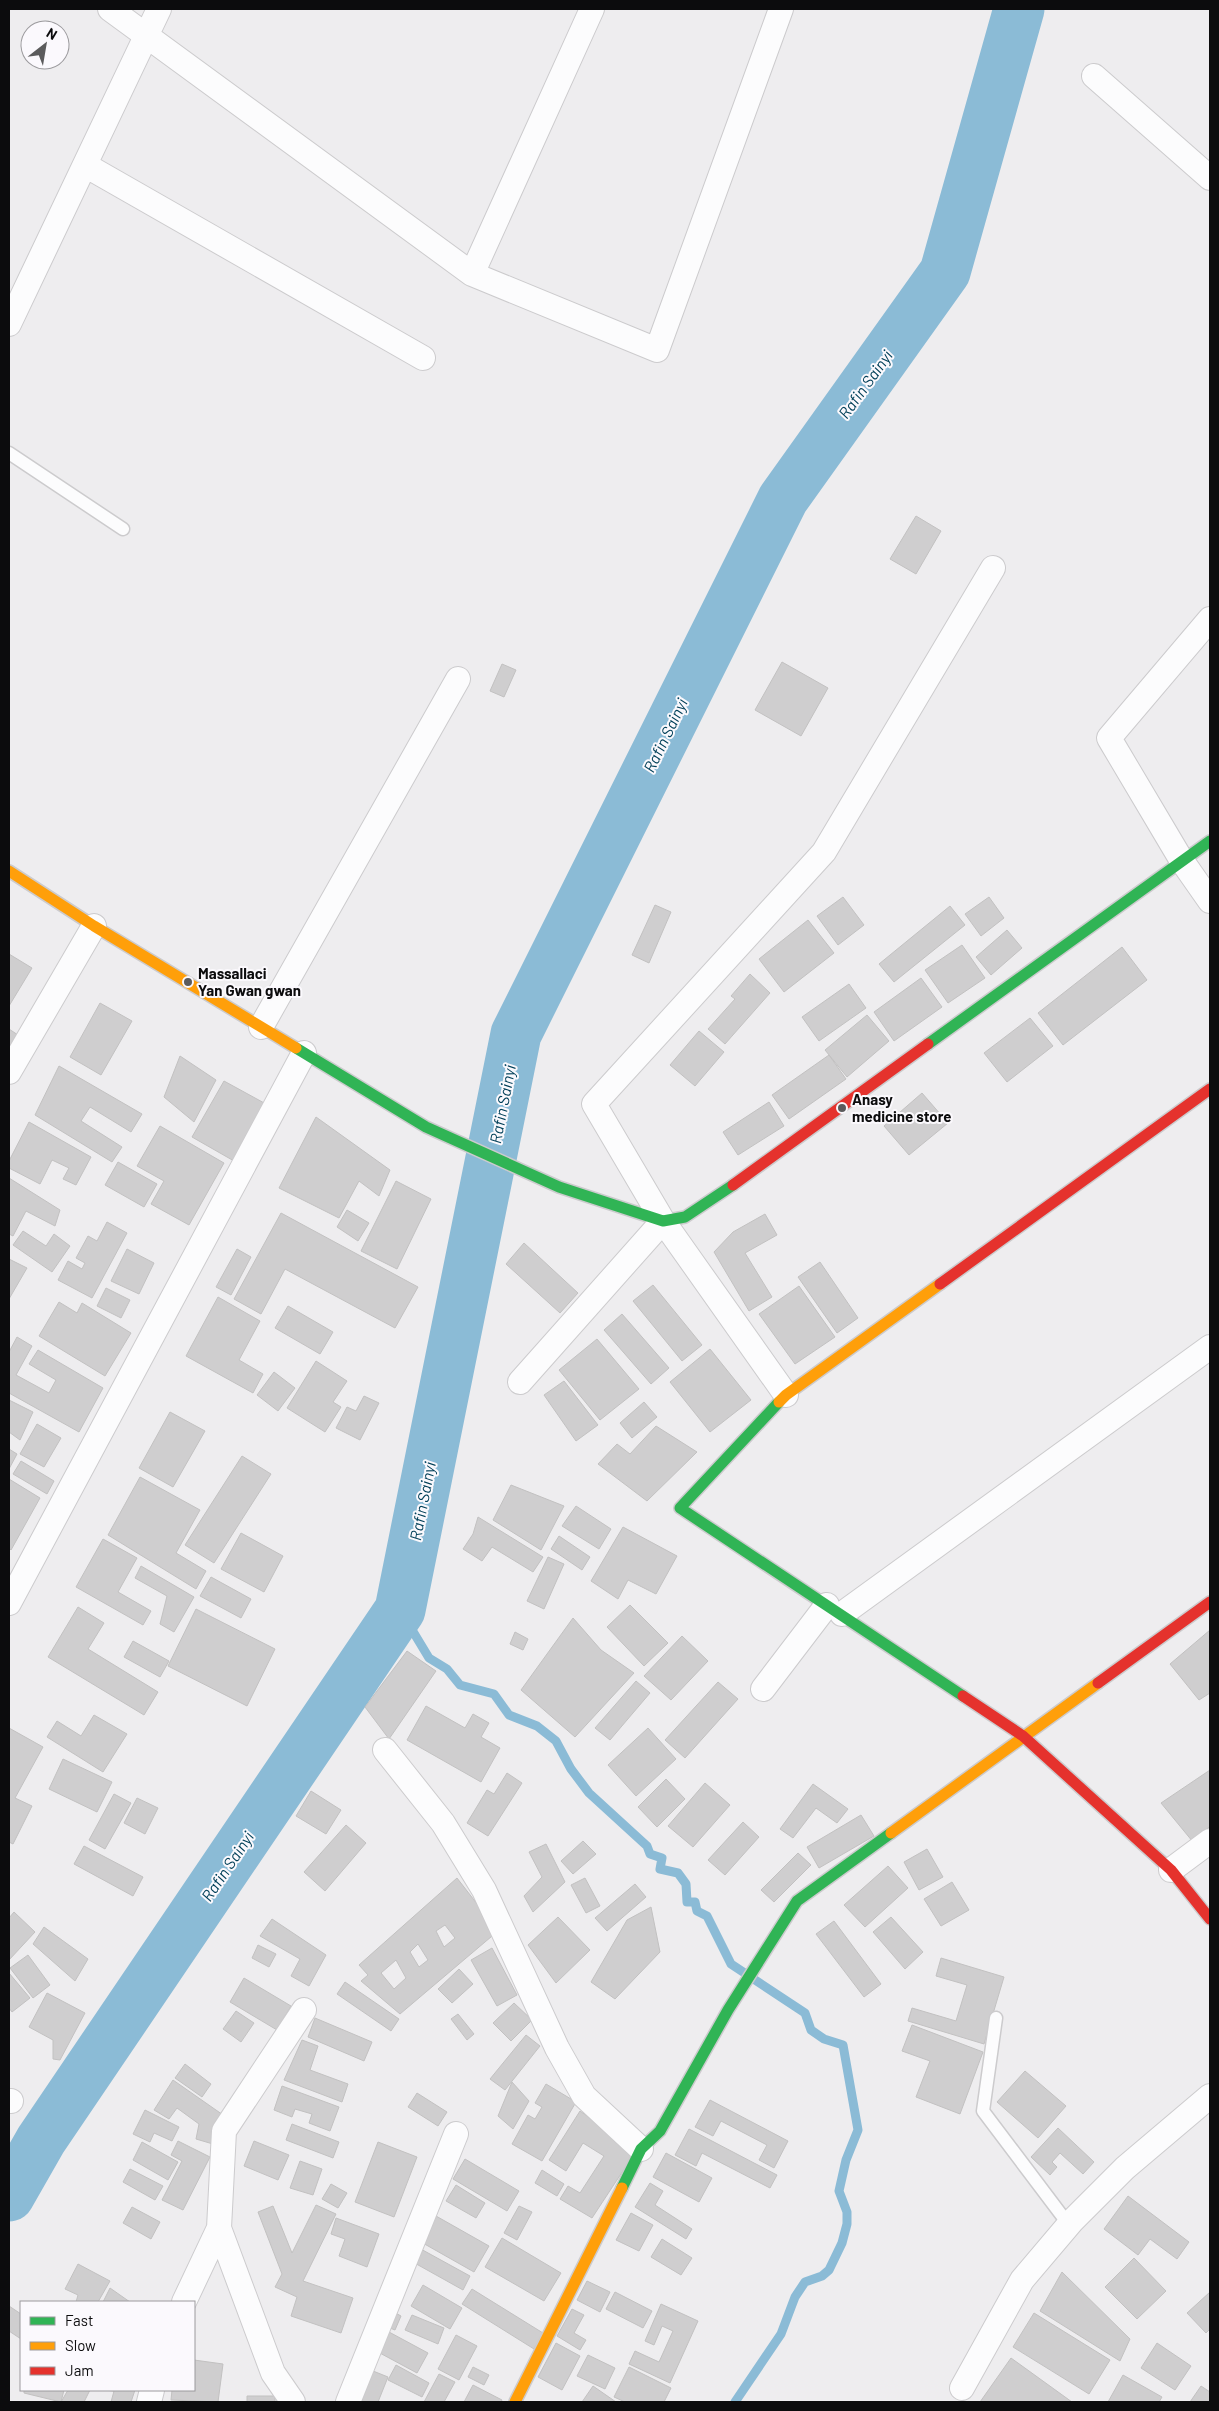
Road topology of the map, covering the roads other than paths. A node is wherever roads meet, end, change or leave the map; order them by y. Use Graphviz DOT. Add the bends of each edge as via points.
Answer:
graph roads {
  1 [pos="110,9"];
  2 [pos="159,9"];
  3 [pos="592,9"];
  4 [pos="781,9"];
  5 [pos="146,36"];
  6 [pos="1094,76"];
  7 [pos="85,165"];
  8 [pos="1210,178"];
  9 [pos="472,274"];
  10 [pos="9,324"];
  11 [pos="423,358"];
  12 [pos="9,453"];
  13 [pos="123,529"];
  14 [pos="993,568"];
  15 [pos="1210,619"];
  16 [pos="458,679"];
  17 [pos="1210,841"];
  18 [pos="1182,861"];
  19 [pos="9,871"];
  20 [pos="1210,901"];
  21 [pos="94,926"];
  22 [pos="260,1027"];
  23 [pos="304,1053"];
  24 [pos="9,1072"];
  25 [pos="1210,1089"];
  26 [pos="663,1221"];
  27 [pos="1210,1347"];
  28 [pos="520,1382"];
  29 [pos="786,1395"];
  30 [pos="1210,1602"];
  31 [pos="9,1603"];
  32 [pos="834,1609"];
  33 [pos="763,1689"];
  34 [pos="1024,1736"];
  35 [pos="385,1750"];
  36 [pos="1210,1841"];
  37 [pos="1171,1870"];
  38 [pos="1210,1919"];
  39 [pos="304,2010"];
  40 [pos="996,2018"];
  41 [pos="1210,2096"];
  42 [pos="456,2134"];
  43 [pos="641,2150"];
  44 [pos="1069,2225"];
  45 [pos="219,2228"];
  46 [pos="184,2301"];
  47 [pos="962,2388"];
  48 [pos="293,2402"];
  49 [pos="348,2402"];
  50 [pos="515,2402"];
  1 -- 5 [label="street"];
  2 -- 5 [label="street"];
  3 -- 9 [label="street"];
  4 -- 9 [label="street" via="657,350"];
  5 -- 7 [label="street"];
  5 -- 9 [label="street"];
  6 -- 8 [label="street"];
  7 -- 10 [label="street"];
  7 -- 11 [label="street"];
  12 -- 13 [label="lane"];
  14 -- 26 [label="street" via="824,852 594,1104"];
  15 -- 18 [label="street" via="1109,738"];
  16 -- 22 [label="street"];
  17 -- 18 [label="street"];
  18 -- 20 [label="street"];
  18 -- 26 [label="street" via="756,1169 685,1217"];
  19 -- 21 [label="street"];
  21 -- 22 [label="street"];
  21 -- 24 [label="street"];
  22 -- 23 [label="street"];
  23 -- 26 [label="street" via="426,1127 559,1187"];
  23 -- 31 [label="street"];
  25 -- 29 [label="street"];
  26 -- 28 [label="street"];
  26 -- 29 [label="street"];
  27 -- 32 [label="street"];
  29 -- 32 [label="street" via="680,1508"];
  30 -- 34 [label="street"];
  32 -- 33 [label="street"];
  32 -- 34 [label="street"];
  34 -- 37 [label="street"];
  34 -- 43 [label="street" via="797,1901 728,2010 660,2131"];
  35 -- 43 [label="street" via="444,1823 484,1890 584,2096"];
  36 -- 37 [label="street"];
  37 -- 38 [label="street"];
  39 -- 45 [label="street" via="224,2131"];
  40 -- 44 [label="lane" via="983,2111"];
  41 -- 44 [label="street" via="1125,2168"];
  42 -- 49 [label="street"];
  43 -- 50 [label="street"];
  44 -- 47 [label="street" via="1022,2280"];
  45 -- 46 [label="street"];
  45 -- 48 [label="street" via="273,2373"];
}
